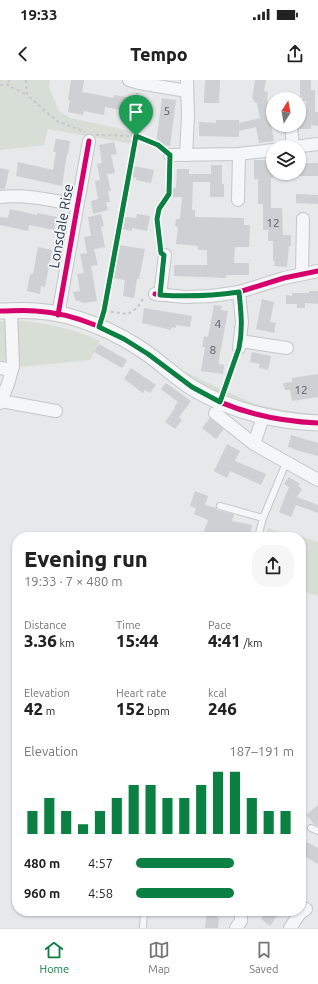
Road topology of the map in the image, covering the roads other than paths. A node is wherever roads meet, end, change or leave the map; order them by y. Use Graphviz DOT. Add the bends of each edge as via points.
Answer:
graph roads {
  1 [pos="134,82"];
  2 [pos="187,86"];
  3 [pos="89,141"];
  4 [pos="318,144"];
  5 [pos="306,145"];
  6 [pos="266,151"];
  7 [pos="239,154"];
  8 [pos="170,155"];
  9 [pos="186,155"];
  10 [pos="0,197"];
  11 [pos="238,200"];
  12 [pos="77,205"];
  13 [pos="303,219"];
  14 [pos="164,255"];
  15 [pos="318,271"];
  16 [pos="302,274"];
  17 [pos="239,292"];
  18 [pos="5,311"];
  19 [pos="58,315"];
  20 [pos="287,348"];
  21 [pos="0,368"];
  22 [pos="12,370"];
  23 [pos="0,402"];
  24 [pos="218,408"];
  25 [pos="56,411"];
  26 [pos="263,417"];
  27 [pos="318,423"];
  28 [pos="254,444"];
  29 [pos="286,463"];
  30 [pos="318,480"];
  31 [pos="220,506"];
  32 [pos="263,518"];
  33 [pos="259,532"];
  34 [pos="310,828"];
  35 [pos="318,830"];
  36 [pos="144,916"];
  37 [pos="298,916"];
  38 [pos="143,928"];
  39 [pos="290,928"];
  1 -- 2 [label="street"];
  2 -- 9 [label="street"];
  3 -- 12 [label="street, Lonsdale Rise"];
  4 -- 5 [label="street"];
  6 -- 7 [label="street"];
  7 -- 9 [label="street"];
  7 -- 11 [label="street"];
  8 -- 9 [label="street"];
  10 -- 12 [label="street" via="30,196"];
  12 -- 19 [label="street, Lonsdale Rise"];
  13 -- 16 [label="street"];
  14 -- 17 [label="street" via="158,295 185,297"];
  15 -- 16 [label="street"];
  16 -- 17 [label="street"];
  17 -- 20 [label="street" via="240,345"];
  18 -- 19 [label="street" via="38,311"];
  18 -- 22 [label="street" via="14,354"];
  19 -- 24 [label="street" via="84,321 124,339 148,354"];
  21 -- 22 [label="street"];
  22 -- 23 [label="street"];
  23 -- 25 [label="street"];
  24 -- 26 [label="street"];
  24 -- 28 [label="street"];
  26 -- 27 [label="street" via="289,422"];
  26 -- 28 [label="street"];
  28 -- 29 [label="street"];
  29 -- 30 [label="street"];
  29 -- 32 [label="lane"];
  31 -- 32 [label="lane"];
  32 -- 33 [label="lane"];
  34 -- 35 [label="lane"];
  36 -- 38 [label="lane"];
  37 -- 39 [label="street"];
}
